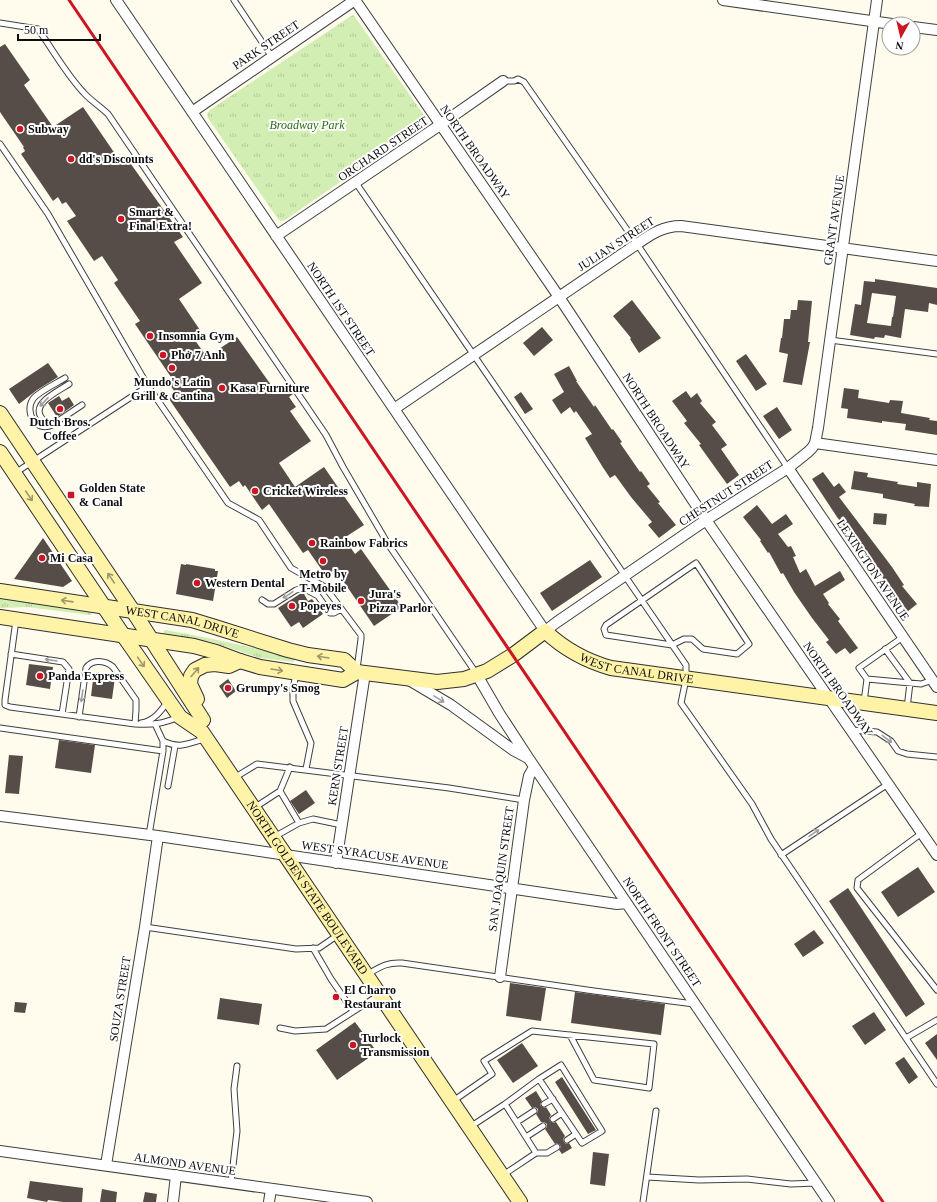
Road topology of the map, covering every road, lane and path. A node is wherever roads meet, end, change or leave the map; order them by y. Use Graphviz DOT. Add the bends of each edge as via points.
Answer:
graph roads {
  1 [pos="116,0"];
  2 [pos="234,0"];
  3 [pos="355,0"];
  4 [pos="724,0"];
  5 [pos="877,0"];
  6 [pos="874,22"];
  7 [pos="0,23"];
  8 [pos="881,23"];
  9 [pos="921,28"];
  10 [pos="937,30"];
  11 [pos="272,57"];
  12 [pos="503,81"];
  13 [pos="192,112"];
  14 [pos="440,125"];
  15 [pos="0,144"];
  16 [pos="356,183"];
  17 [pos="276,236"];
  18 [pos="636,244"];
  19 [pos="843,248"];
  20 [pos="937,261"];
  21 [pos="559,297"];
  22 [pos="830,340"];
  23 [pos="937,354"];
  24 [pos="474,355"];
  25 [pos="65,378"];
  26 [pos="69,384"];
  27 [pos="148,386"];
  28 [pos="82,405"];
  29 [pos="394,409"];
  30 [pos="1,417"];
  31 [pos="52,425"];
  32 [pos="815,443"];
  33 [pos="0,452"];
  34 [pos="937,460"];
  35 [pos="33,461"];
  36 [pos="788,468"];
  37 [pos="14,473"];
  38 [pos="706,520"];
  39 [pos="625,575"];
  40 [pos="0,591"];
  41 [pos="262,600"];
  42 [pos="642,600"];
  43 [pos="104,606"];
  44 [pos="341,609"];
  45 [pos="133,610"];
  46 [pos="0,617"];
  47 [pos="16,619"];
  48 [pos="545,632"];
  49 [pos="123,635"];
  50 [pos="903,637"];
  51 [pos="151,640"];
  52 [pos="672,645"];
  53 [pos="885,649"];
  54 [pos="11,654"];
  55 [pos="240,661"];
  56 [pos="361,672"];
  57 [pos="296,673"];
  58 [pos="477,675"];
  59 [pos="406,678"];
  60 [pos="686,679"];
  61 [pos="867,679"];
  62 [pos="910,683"];
  63 [pos="935,683"];
  64 [pos="829,698"];
  65 [pos="168,700"];
  66 [pos="864,704"];
  67 [pos="907,709"];
  68 [pos="937,713"];
  69 [pos="62,714"];
  70 [pos="79,717"];
  71 [pos="180,717"];
  72 [pos="134,724"];
  73 [pos="156,724"];
  74 [pos="0,728"];
  75 [pos="204,730"];
  76 [pos="850,730"];
  77 [pos="163,741"];
  78 [pos="175,746"];
  79 [pos="163,751"];
  80 [pos="937,757"];
  81 [pos="532,763"];
  82 [pos="290,767"];
  83 [pos="306,769"];
  84 [pos="350,775"];
  85 [pos="233,778"];
  86 [pos="888,784"];
  87 [pos="168,786"];
  88 [pos="280,791"];
  89 [pos="524,800"];
  90 [pos="254,808"];
  91 [pos="0,816"];
  92 [pos="299,823"];
  93 [pos="342,825"];
  94 [pos="922,833"];
  95 [pos="154,836"];
  96 [pos="273,837"];
  97 [pos="285,855"];
  98 [pos="781,855"];
  99 [pos="937,855"];
  100 [pos="336,863"];
  101 [pos="512,888"];
  102 [pos="626,903"];
  103 [pos="145,927"];
  104 [pos="339,934"];
  105 [pos="314,948"];
  106 [pos="366,975"];
  107 [pos="500,977"];
  108 [pos="937,990"];
  109 [pos="380,994"];
  110 [pos="695,1004"];
  111 [pos="353,1011"];
  112 [pos="937,1020"];
  113 [pos="280,1028"];
  114 [pos="570,1035"];
  115 [pos="906,1038"];
  116 [pos="238,1066"];
  117 [pos="539,1079"];
  118 [pos="937,1084"];
  119 [pos="553,1099"];
  120 [pos="452,1102"];
  121 [pos="505,1104"];
  122 [pos="544,1104"];
  123 [pos="534,1111"];
  124 [pos="656,1111"];
  125 [pos="562,1113"];
  126 [pos="554,1119"];
  127 [pos="517,1122"];
  128 [pos="543,1126"];
  129 [pos="470,1128"];
  130 [pos="576,1134"];
  131 [pos="526,1137"];
  132 [pos="567,1140"];
  133 [pos="557,1147"];
  134 [pos="0,1151"];
  135 [pos="536,1153"];
  136 [pos="106,1165"];
  137 [pos="176,1175"];
  138 [pos="503,1176"];
  139 [pos="647,1177"];
  140 [pos="231,1183"];
  141 [pos="816,1183"];
  142 [pos="271,1189"];
  143 [pos="173,1202"];
  144 [pos="269,1202"];
  145 [pos="367,1202"];
  146 [pos="520,1202"];
  147 [pos="643,1202"];
  148 [pos="829,1202"];
  1 -- 13 [label="street, NORTH 1ST STREET"];
  2 -- 11 [label="lane"];
  3 -- 11 [label="street, PARK STREET"];
  3 -- 14 [label="street, NORTH BROADWAY"];
  4 -- 6 [label="street"];
  5 -- 6 [label="street, GRANT AVENUE"];
  6 -- 8 [label="street"];
  6 -- 19 [label="street, GRANT AVENUE"];
  7 -- 58 [label="lane" via="38,29 77,85 108,114 326,435 388,544"];
  9 -- 10 [label="street"];
  11 -- 13 [label="street, PARK STREET"];
  12 -- 14 [label="street, ORCHARD STREET"];
  12 -- 18 [label="lane" via="518,79 524,82"];
  13 -- 17 [label="street, NORTH 1ST STREET"];
  14 -- 16 [label="street, ORCHARD STREET"];
  14 -- 21 [label="street, NORTH BROADWAY"];
  15 -- 27 [label="lane" via="48,214"];
  16 -- 17 [label="street, ORCHARD STREET"];
  16 -- 24 [label="lane"];
  17 -- 29 [label="street, NORTH 1ST STREET"];
  18 -- 19 [label="street, JULIAN STREET" via="666,227 681,226"];
  18 -- 21 [label="street, JULIAN STREET"];
  18 -- 36 [label="lane"];
  19 -- 20 [label="street, JULIAN STREET"];
  19 -- 22 [label="street, GRANT AVENUE"];
  21 -- 24 [label="street, JULIAN STREET"];
  21 -- 38 [label="street, NORTH BROADWAY"];
  22 -- 23 [label="lane"];
  22 -- 32 [label="street, GRANT AVENUE"];
  24 -- 29 [label="street, JULIAN STREET"];
  24 -- 39 [label="lane"];
  25 -- 31 [label="lane" via="36,396 31,403 30,413 37,424 44,427"];
  26 -- 31 [label="lane, one-way" via="40,405 40,415"];
  27 -- 35 [label="lane"];
  27 -- 44 [label="lane" via="229,504 258,520 291,568 325,587"];
  28 -- 31 [label="lane"];
  29 -- 48 [label="street, NORTH 1ST STREET"];
  30 -- 35 [label="main road, NORTH GOLDEN STATE BOULEVARD"];
  32 -- 34 [label="street"];
  32 -- 36 [label="street, CHESTNUT STREET"];
  33 -- 37 [label="main road, NORTH GOLDEN STATE BOULEVARD"];
  35 -- 37 [label="lane"];
  45 -- 35 [label="main road, NORTH GOLDEN STATE BOULEVARD, one-way"];
  36 -- 38 [label="street, CHESTNUT STREET"];
  36 -- 50 [label="street, LEXINGTON AVENUE"];
  37 -- 43 [label="main road, NORTH GOLDEN STATE BOULEVARD, one-way"];
  38 -- 39 [label="street, CHESTNUT STREET"];
  38 -- 64 [label="street, NORTH BROADWAY"];
  39 -- 42 [label="lane"];
  39 -- 48 [label="street, CHESTNUT STREET"];
  43 -- 40 [label="main road, WEST CANAL DRIVE, one-way"];
  44 -- 41 [label="lane, one-way" via="334,614 330,613 318,596 303,588 274,604"];
  42 -- 52 [label="lane"];
  42 -- 52 [label="lane" via="606,624 606,634"];
  42 -- 52 [label="lane" via="696,563 749,644 737,654 703,649 692,639 684,639"];
  43 -- 45 [label="main road, WEST CANAL DRIVE"];
  43 -- 49 [label="main road, NORTH GOLDEN STATE BOULEVARD"];
  44 -- 56 [label="lane" via="361,636"];
  45 -- 51 [label="main road, NORTH GOLDEN STATE BOULEVARD"];
  56 -- 45 [label="main road, WEST CANAL DRIVE, one-way" via="344,660 288,650 192,620"];
  46 -- 47 [label="main road, WEST CANAL DRIVE"];
  47 -- 49 [label="main road, WEST CANAL DRIVE"];
  47 -- 54 [label="lane"];
  48 -- 58 [label="main road, WEST CANAL DRIVE" via="493,668"];
  48 -- 60 [label="main road, WEST CANAL DRIVE" via="582,658 604,667"];
  49 -- 51 [label="main road, WEST CANAL DRIVE"];
  49 -- 65 [label="main road, NORTH GOLDEN STATE BOULEVARD, one-way"];
  50 -- 53 [label="lane"];
  50 -- 63 [label="street, LEXINGTON AVENUE"];
  51 -- 55 [label="main road, WEST CANAL DRIVE" via="205,648"];
  51 -- 75 [label="main road, NORTH GOLDEN STATE BOULEVARD"];
  52 -- 60 [label="lane" via="686,665"];
  53 -- 61 [label="lane" via="859,668"];
  53 -- 62 [label="lane"];
  69 -- 54 [label="lane, one-way" via="69,669 63,662"];
  54 -- 69 [label="lane" via="5,705"];
  55 -- 57 [label="main road, WEST CANAL DRIVE, one-way"];
  75 -- 55 [label="main road, one-way" via="202,708 190,684 193,672 205,665 229,666"];
  56 -- 57 [label="main road, WEST CANAL DRIVE" via="343,680"];
  56 -- 59 [label="main road, WEST CANAL DRIVE"];
  56 -- 84 [label="street, KERN STREET"];
  57 -- 83 [label="lane" via="293,701 311,743"];
  58 -- 59 [label="main road, WEST CANAL DRIVE" via="447,682"];
  58 -- 81 [label="street, NORTH FRONT STREET"];
  59 -- 81 [label="street, one-way"];
  60 -- 64 [label="main road, WEST CANAL DRIVE"];
  60 -- 98 [label="lane" via="681,702 752,804"];
  61 -- 62 [label="lane"];
  61 -- 66 [label="lane"];
  62 -- 63 [label="lane"];
  62 -- 67 [label="lane"];
  64 -- 66 [label="main road, WEST CANAL DRIVE"];
  64 -- 76 [label="street, NORTH BROADWAY"];
  65 -- 71 [label="main road, NORTH GOLDEN STATE BOULEVARD"];
  65 -- 72 [label="lane" via="157,716 146,723"];
  66 -- 67 [label="main road, WEST CANAL DRIVE"];
  67 -- 68 [label="main road, WEST CANAL DRIVE"];
  69 -- 70 [label="lane"];
  70 -- 72 [label="lane"];
  72 -- 70 [label="lane, one-way" via="136,700 113,667 107,663 94,662 86,668"];
  71 -- 73 [label="lane"];
  71 -- 75 [label="main road, NORTH GOLDEN STATE BOULEVARD"];
  72 -- 73 [label="lane"];
  73 -- 77 [label="lane"];
  74 -- 79 [label="lane"];
  75 -- 78 [label="lane" via="183,745"];
  75 -- 85 [label="main road, NORTH GOLDEN STATE BOULEVARD"];
  76 -- 80 [label="lane, one-way" via="877,732 891,741 898,750 907,754"];
  76 -- 86 [label="street, NORTH BROADWAY"];
  77 -- 78 [label="lane"];
  77 -- 79 [label="lane"];
  78 -- 87 [label="lane"];
  79 -- 95 [label="lane"];
  81 -- 89 [label="street, SAN JOAQUIN STREET"];
  81 -- 102 [label="street, NORTH FRONT STREET"];
  82 -- 83 [label="lane"];
  82 -- 85 [label="lane" via="257,764"];
  82 -- 88 [label="lane"];
  83 -- 84 [label="lane"];
  84 -- 89 [label="lane"];
  84 -- 93 [label="street, KERN STREET"];
  85 -- 90 [label="main road, NORTH GOLDEN STATE BOULEVARD"];
  86 -- 94 [label="street, NORTH BROADWAY"];
  98 -- 86 [label="lane, one-way"];
  88 -- 90 [label="lane"];
  88 -- 92 [label="lane"];
  89 -- 101 [label="street, SAN JOAQUIN STREET"];
  90 -- 96 [label="main road, NORTH GOLDEN STATE BOULEVARD"];
  91 -- 95 [label="street, WEST SYRACUSE AVENUE"];
  92 -- 93 [label="lane" via="313,819"];
  92 -- 96 [label="lane"];
  93 -- 100 [label="street, KERN STREET"];
  94 -- 99 [label="street, NORTH BROADWAY"];
  94 -- 108 [label="lane" via="858,880 857,888"];
  95 -- 97 [label="street, WEST SYRACUSE AVENUE"];
  95 -- 103 [label="street, SOUZA STREET"];
  96 -- 97 [label="main road, NORTH GOLDEN STATE BOULEVARD"];
  97 -- 100 [label="street, WEST SYRACUSE AVENUE"];
  97 -- 104 [label="main road, NORTH GOLDEN STATE BOULEVARD"];
  98 -- 115 [label="lane"];
  100 -- 101 [label="street, WEST SYRACUSE AVENUE"];
  101 -- 102 [label="street, WEST SYRACUSE AVENUE" via="617,904"];
  101 -- 107 [label="street, SAN JOAQUIN STREET"];
  102 -- 110 [label="street, NORTH FRONT STREET"];
  103 -- 105 [label="lane" via="296,949"];
  103 -- 136 [label="street, SOUZA STREET"];
  104 -- 105 [label="lane" via="319,948"];
  104 -- 106 [label="main road, NORTH GOLDEN STATE BOULEVARD"];
  105 -- 111 [label="lane"];
  106 -- 107 [label="lane" via="393,962"];
  106 -- 109 [label="main road, NORTH GOLDEN STATE BOULEVARD"];
  107 -- 110 [label="lane"];
  109 -- 111 [label="lane"];
  109 -- 120 [label="main road, NORTH GOLDEN STATE BOULEVARD"];
  110 -- 141 [label="street, NORTH FRONT STREET"];
  111 -- 113 [label="lane" via="326,1029 295,1031"];
  112 -- 115 [label="lane"];
  114 -- 114 [label="lane" via="654,1044 649,1088 594,1080"];
  114 -- 120 [label="lane" via="532,1031 484,1061 492,1074"];
  115 -- 118 [label="lane"];
  116 -- 140 [label="lane" via="234,1089 236,1131"];
  117 -- 119 [label="lane"];
  117 -- 121 [label="lane"];
  117 -- 130 [label="lane" via="560,1065 602,1131 582,1143"];
  119 -- 122 [label="lane"];
  119 -- 125 [label="lane"];
  120 -- 129 [label="main road, NORTH GOLDEN STATE BOULEVARD"];
  121 -- 127 [label="lane"];
  121 -- 129 [label="lane"];
  123 -- 127 [label="lane"];
  124 -- 139 [label="lane"];
  125 -- 126 [label="lane"];
  125 -- 130 [label="lane"];
  127 -- 131 [label="lane"];
  128 -- 131 [label="lane"];
  129 -- 138 [label="main road, NORTH GOLDEN STATE BOULEVARD"];
  130 -- 132 [label="lane"];
  131 -- 135 [label="lane"];
  133 -- 135 [label="lane" via="547,1153"];
  134 -- 136 [label="street, ALMOND AVENUE"];
  135 -- 138 [label="lane"];
  136 -- 137 [label="street, ALMOND AVENUE"];
  137 -- 140 [label="street, ALMOND AVENUE"];
  137 -- 143 [label="street"];
  138 -- 146 [label="main road, NORTH GOLDEN STATE BOULEVARD"];
  139 -- 141 [label="lane"];
  139 -- 147 [label="lane"];
  140 -- 142 [label="street, ALMOND AVENUE"];
  141 -- 148 [label="street, NORTH FRONT STREET"];
  142 -- 144 [label="street"];
  142 -- 145 [label="street, ALMOND AVENUE"];
}
